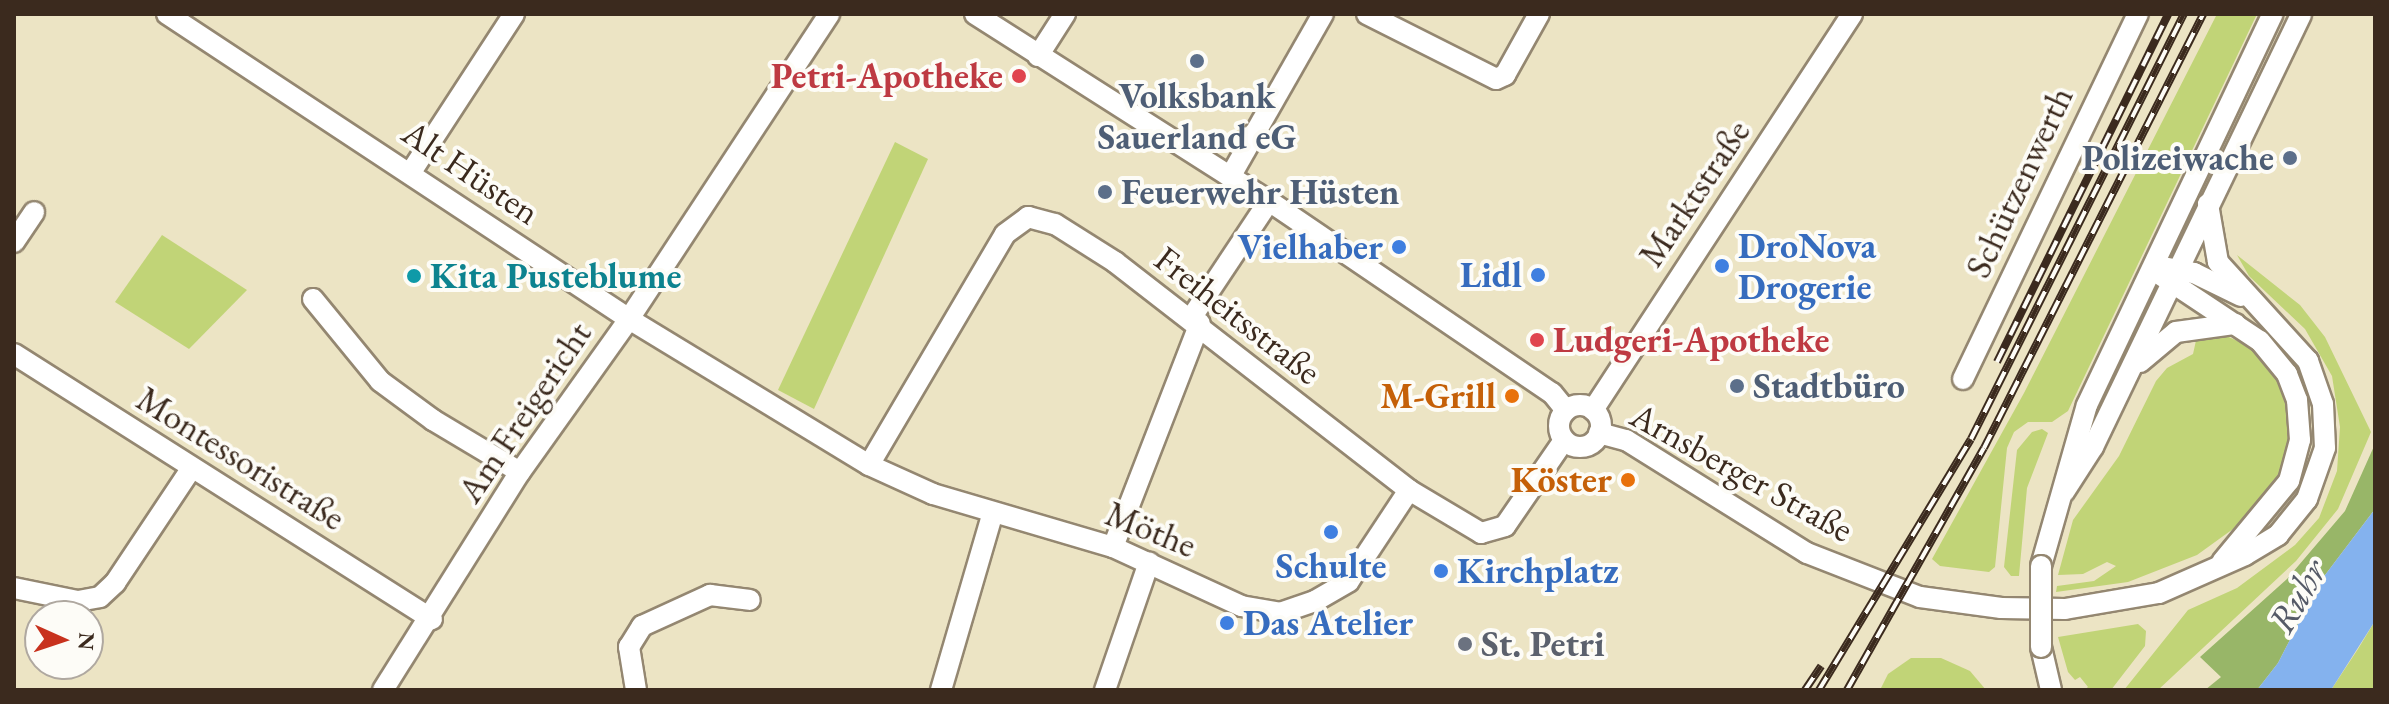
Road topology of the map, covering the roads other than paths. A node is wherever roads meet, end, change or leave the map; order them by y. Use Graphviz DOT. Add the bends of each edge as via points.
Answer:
graph roads {
  1 [pos="167,14"];
  2 [pos="514,14"];
  3 [pos="829,14"];
  4 [pos="975,14"];
  5 [pos="1065,14"];
  6 [pos="1323,14"];
  7 [pos="1367,14"];
  8 [pos="1539,14"];
  9 [pos="1852,14"];
  10 [pos="2138,14"];
  11 [pos="2273,14"];
  12 [pos="2301,14"];
  13 [pos="1038,56"];
  14 [pos="411,172"];
  15 [pos="1230,177"];
  16 [pos="1269,201"];
  17 [pos="2208,204"];
  18 [pos="34,212"];
  19 [pos="14,242"];
  20 [pos="2151,266"];
  21 [pos="2173,275"];
  22 [pos="313,299"];
  23 [pos="2258,305"];
  24 [pos="629,319"];
  25 [pos="1196,320"];
  26 [pos="2235,324"];
  27 [pos="14,354"];
  28 [pos="2127,377"];
  29 [pos="1963,379"];
  30 [pos="1566,410"];
  31 [pos="1593,410"];
  32 [pos="1599,433"];
  33 [pos="1564,440"];
  34 [pos="869,465"];
  35 [pos="191,469"];
  36 [pos="520,472"];
  37 [pos="1409,490"];
  38 [pos="2062,495"];
  39 [pos="993,512"];
  40 [pos="1113,547"];
  41 [pos="1149,562"];
  42 [pos="2217,568"];
  43 [pos="14,588"];
  44 [pos="750,600"];
  45 [pos="432,619"];
  46 [pos="383,690"];
  47 [pos="636,690"];
  48 [pos="941,690"];
  49 [pos="1105,690"];
  50 [pos="2051,690"];
  1 -- 14 [label="street, Alt Hüsten"];
  2 -- 14 [label="street"];
  3 -- 24 [label="street, Am Freigericht"];
  4 -- 13 [label="street"];
  5 -- 13 [label="street"];
  6 -- 15 [label="street"];
  7 -- 8 [label="street" via="1496,79 1505,75"];
  9 -- 31 [label="street, Marktstraße"];
  10 -- 29 [label="street, Schützenwerth"];
  11 -- 20 [label="street"];
  12 -- 17 [label="street"];
  13 -- 15 [label="street"];
  14 -- 24 [label="street, Alt Hüsten"];
  15 -- 16 [label="street"];
  16 -- 25 [label="street"];
  16 -- 30 [label="street" via="1552,393"];
  17 -- 21 [label="street"];
  17 -- 23 [label="street, Arnsberger Straße" via="2218,262"];
  18 -- 19 [label="street"];
  20 -- 21 [label="street"];
  20 -- 38 [label="street" via="2075,435"];
  21 -- 23 [label="street"];
  21 -- 26 [label="street, Arnsberger Straße"];
  21 -- 28 [label="street"];
  22 -- 36 [label="street" via="380,381"];
  23 -- 42 [label="street, Arnsberger Straße" via="2294,339 2313,371 2323,404 2325,448 2312,488 2290,523 2262,546"];
  24 -- 34 [label="street, Alt Hüsten"];
  24 -- 36 [label="street, Am Freigericht"];
  25 -- 34 [label="street, Freiheitsstraße" via="1055,224 1035,217 1019,219 1005,234"];
  25 -- 37 [label="street, Freiheitsstraße"];
  25 -- 40 [label="street"];
  26 -- 28 [label="street" via="2204,324 2176,332"];
  26 -- 42 [label="street, Arnsberger Straße" via="2260,341 2287,374 2301,430 2297,459 2282,492"];
  27 -- 35 [label="street, Montessoristraße"];
  28 -- 38 [label="street"];
  30 -- 31 [label="street" via="1580,405"];
  30 -- 33 [label="street" via="1559,428"];
  31 -- 32 [label="street"];
  32 -- 33 [label="street" via="1587,446"];
  32 -- 42 [label="street, Arnsberger Straße" via="1626,440 1807,553 1920,597 2013,609 2103,607 2159,593"];
  33 -- 37 [label="street, Freiheitsstraße" via="1505,526 1490,534 1471,529"];
  34 -- 39 [label="street, Alt Hüsten" via="933,494"];
  35 -- 43 [label="street" via="115,583 100,597 78,601"];
  35 -- 45 [label="street, Montessoristraße"];
  36 -- 45 [label="street, Am Freigericht"];
  37 -- 41 [label="street, Möthe" via="1349,581 1294,611 1241,606"];
  38 -- 50 [label="street, bridge" via="2041,566 2041,647"];
  39 -- 40 [label="street, Möthe"];
  39 -- 48 [label="street"];
  40 -- 41 [label="street, Möthe"];
  41 -- 49 [label="street"];
  44 -- 47 [label="street" via="710,595 642,626 629,647"];
  45 -- 46 [label="street, Am Freigericht"];
}
